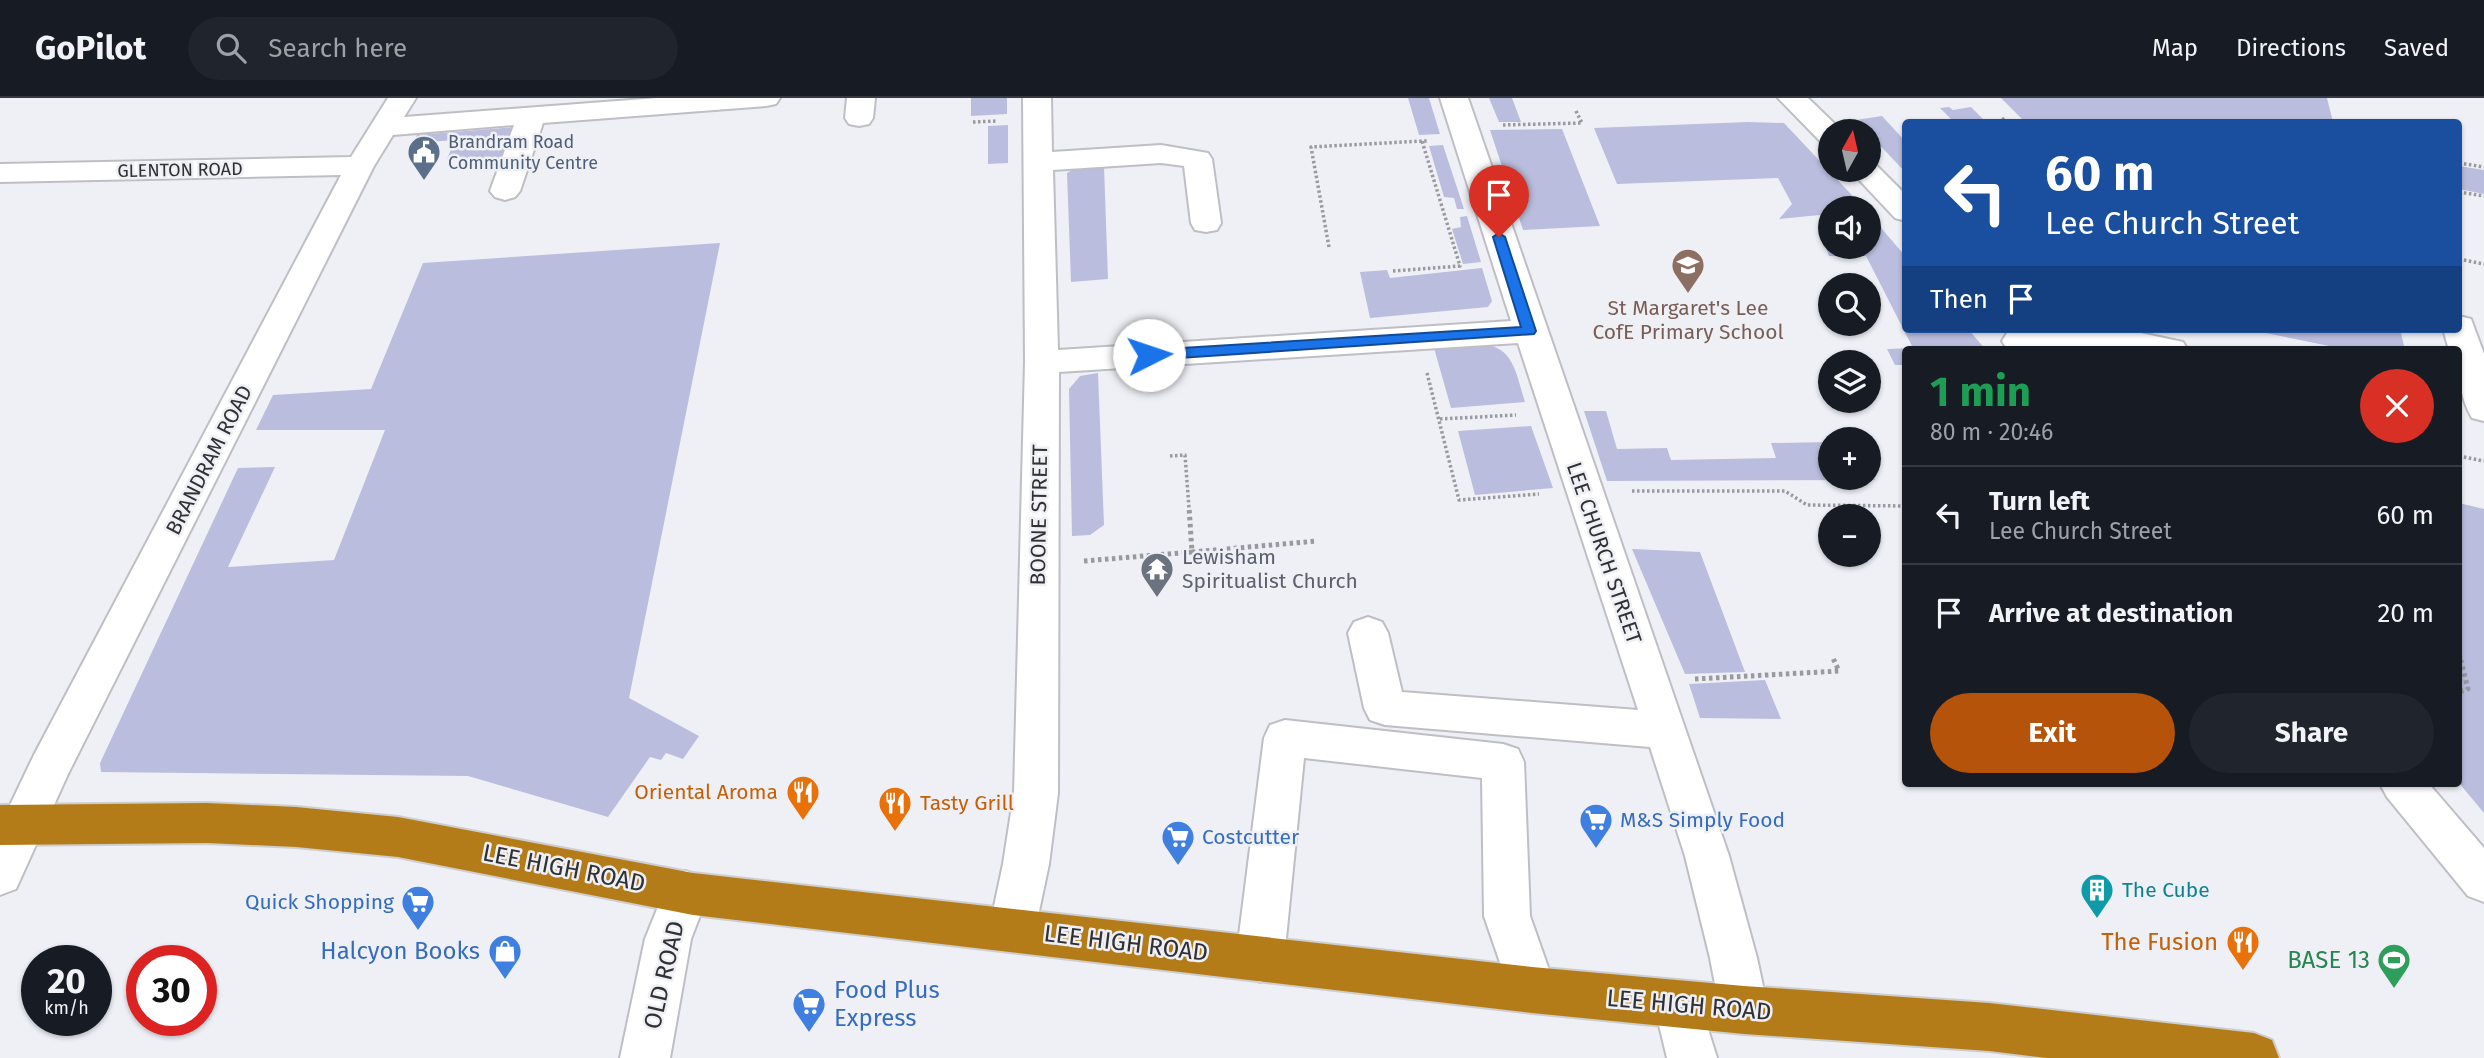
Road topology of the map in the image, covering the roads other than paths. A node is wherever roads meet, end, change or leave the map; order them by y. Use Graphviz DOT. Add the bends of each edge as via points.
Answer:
graph roads {
  1 [pos="766,98"];
  2 [pos="1037,98"];
  3 [pos="1792,98"];
  4 [pos="393,112"];
  5 [pos="531,117"];
  6 [pos="1461,121"];
  7 [pos="1818,123"];
  8 [pos="1038,162"];
  9 [pos="360,166"];
  10 [pos="0,173"];
  11 [pos="1877,182"];
  12 [pos="505,191"];
  13 [pos="1902,208"];
  14 [pos="1206,223"];
  15 [pos="1529,331"];
  16 [pos="2461,333"];
  17 [pos="2018,340"];
  18 [pos="2151,346"];
  19 [pos="1042,362"];
  20 [pos="2484,409"];
  21 [pos="2462,413"];
  22 [pos="2484,417"];
  23 [pos="1368,633"];
  24 [pos="1665,730"];
  25 [pos="2405,787"];
  26 [pos="11,825"];
  27 [pos="0,874"];
  28 [pos="2484,881"];
  29 [pos="686,892"];
  30 [pos="1012,930"];
  31 [pos="1260,959"];
  32 [pos="1532,990"];
  33 [pos="1678,1004"];
  34 [pos="1744,1010"];
  35 [pos="645,1058"];
  36 [pos="1692,1058"];
  37 [pos="2254,1058"];
  1 -- 5 [label="street"];
  2 -- 8 [label="street, BOONE STREET"];
  3 -- 7 [label="street"];
  4 -- 5 [label="street"];
  4 -- 9 [label="street, BRANDRAM ROAD"];
  5 -- 12 [label="street"];
  6 -- 15 [label="street, LEE CHURCH STREET"];
  8 -- 14 [label="street" via="1161,154 1198,159"];
  8 -- 19 [label="street, BOONE STREET"];
  9 -- 10 [label="street, GLENTON ROAD"];
  9 -- 26 [label="street, BRANDRAM ROAD"];
  11 -- 13 [label="street"];
  15 -- 19 [label="street"];
  15 -- 24 [label="street, LEE CHURCH STREET"];
  16 -- 20 [label="street"];
  17 -- 18 [label="street" via="2107,337"];
  19 -- 30 [label="street, BOONE STREET" via="1036,793"];
  21 -- 22 [label="street"];
  23 -- 24 [label="street" via="1385,708"];
  24 -- 34 [label="street, LEE CHURCH STREET" via="1732,942"];
  25 -- 28 [label="street"];
  26 -- 27 [label="street, BRANDRAM ROAD"];
  26 -- 29 [label="highway, LEE HIGH ROAD" via="230,824 398,837"];
  29 -- 30 [label="highway, LEE HIGH ROAD"];
  29 -- 35 [label="street, OLD ROAD" via="668,939"];
  30 -- 31 [label="highway, LEE HIGH ROAD"];
  31 -- 32 [label="highway, LEE HIGH ROAD"];
  31 -- 32 [label="street" via="1286,738 1503,762 1507,916"];
  32 -- 33 [label="highway, LEE HIGH ROAD"];
  33 -- 34 [label="highway, LEE HIGH ROAD"];
  33 -- 36 [label="street"];
  34 -- 37 [label="highway, LEE HIGH ROAD" via="1989,1027"];
}
